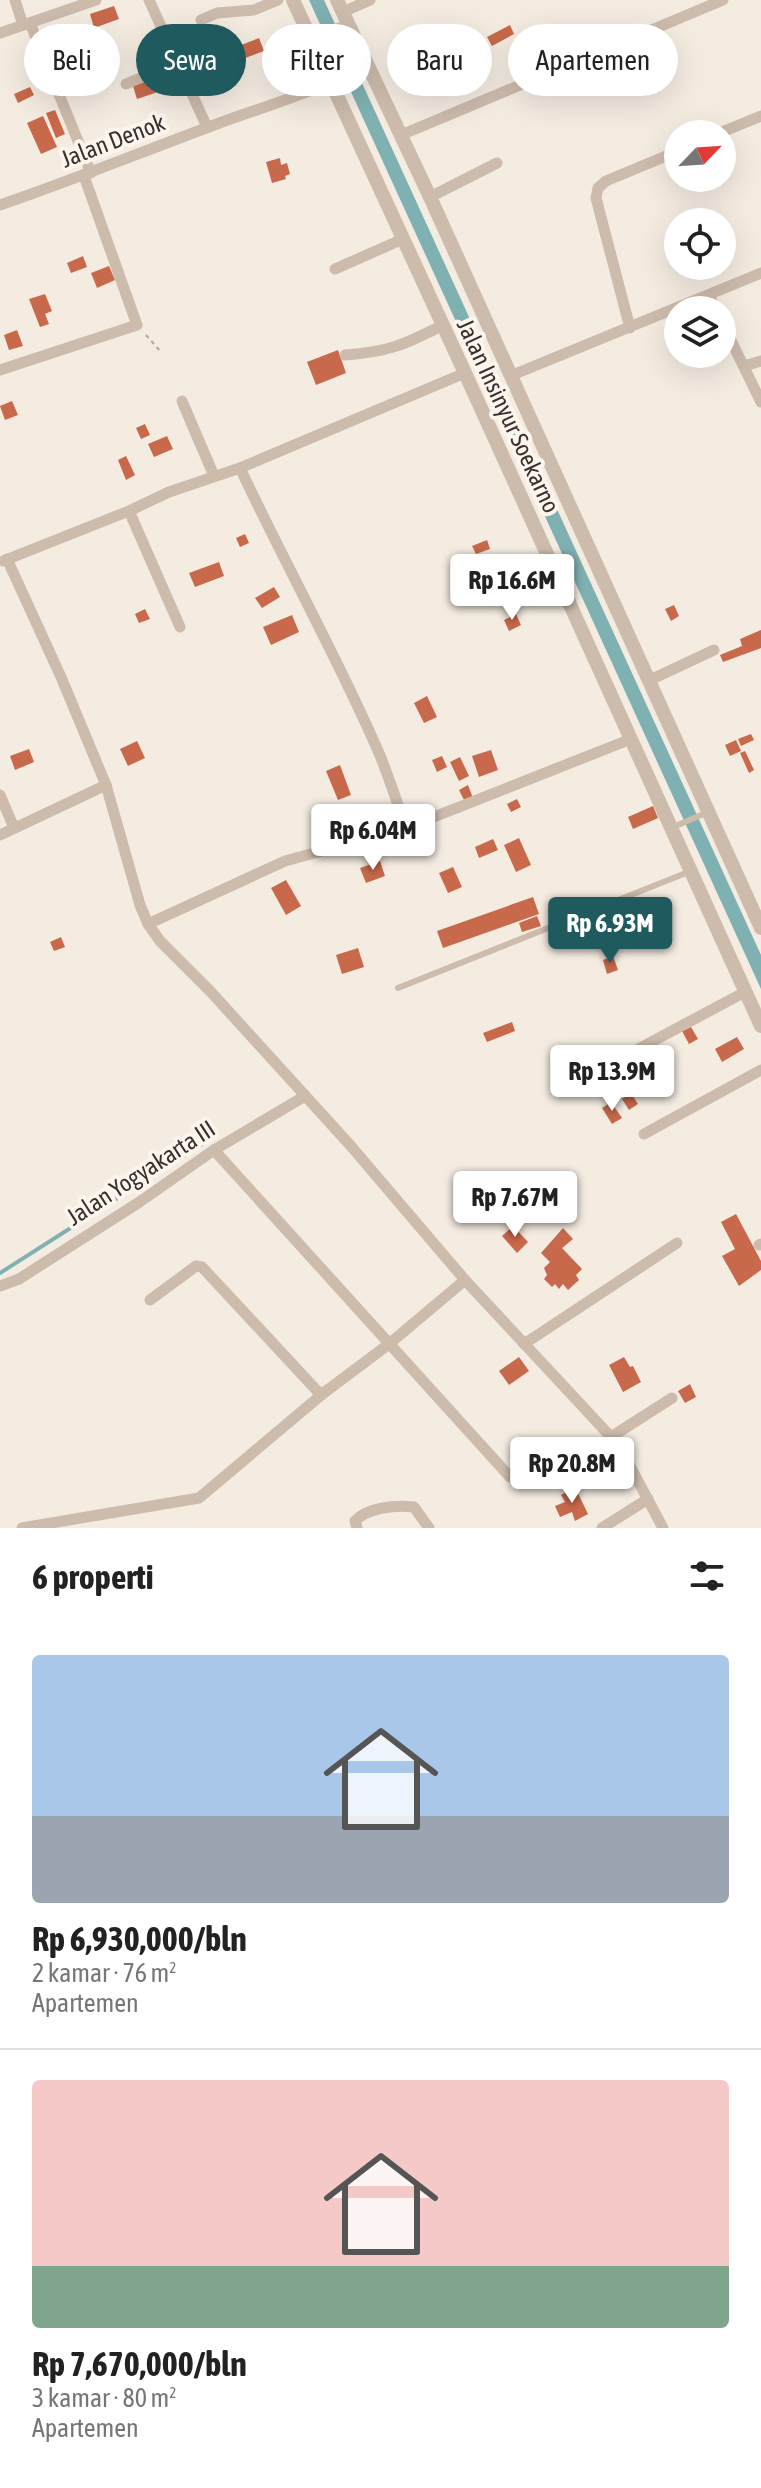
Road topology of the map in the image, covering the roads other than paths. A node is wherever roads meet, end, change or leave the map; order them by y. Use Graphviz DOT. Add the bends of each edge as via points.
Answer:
graph roads {
  1 [pos="15,0"];
  2 [pos="96,0"];
  3 [pos="149,0"];
  4 [pos="278,0"];
  5 [pos="293,0"];
  6 [pos="370,0"];
  7 [pos="723,0"];
  8 [pos="341,15"];
  9 [pos="201,20"];
  10 [pos="26,24"];
  11 [pos="160,24"];
  12 [pos="309,24"];
  13 [pos="24,25"];
  14 [pos="0,33"];
  15 [pos="136,80"];
  16 [pos="126,84"];
  17 [pos="56,96"];
  18 [pos="193,96"];
  19 [pos="297,96"];
  20 [pos="337,96"];
  21 [pos="761,116"];
  22 [pos="736,126"];
  23 [pos="207,127"];
  24 [pos="401,135"];
  25 [pos="664,157"];
  26 [pos="497,163"];
  27 [pos="88,175"];
  28 [pos="430,197"];
  29 [pos="0,205"];
  30 [pos="403,239"];
  31 [pos="335,269"];
  32 [pos="761,273"];
  33 [pos="709,295"];
  34 [pos="443,325"];
  35 [pos="630,328"];
  36 [pos="736,350"];
  37 [pos="345,355"];
  38 [pos="761,361"];
  39 [pos="744,366"];
  40 [pos="0,370"];
  41 [pos="465,373"];
  42 [pos="510,376"];
  43 [pos="182,401"];
  44 [pos="761,402"];
  45 [pos="240,468"];
  46 [pos="214,476"];
  47 [pos="129,511"];
  48 [pos="4,560"];
  49 [pos="180,627"];
  50 [pos="714,650"];
  51 [pos="650,680"];
  52 [pos="631,739"];
  53 [pos="106,785"];
  54 [pos="0,795"];
  55 [pos="703,814"];
  56 [pos="678,825"];
  57 [pos="14,828"];
  58 [pos="406,828"];
  59 [pos="0,835"];
  60 [pos="691,871"];
  61 [pos="148,924"];
  62 [pos="761,928"];
  63 [pos="398,988"];
  64 [pos="745,992"];
  65 [pos="761,1026"];
  66 [pos="625,1056"];
  67 [pos="761,1070"];
  68 [pos="305,1096"];
  69 [pos="644,1134"];
  70 [pos="214,1150"];
  71 [pos="677,1243"];
  72 [pos="465,1280"];
  73 [pos="0,1286"];
  74 [pos="150,1300"];
  75 [pos="389,1344"];
  76 [pos="524,1344"];
  77 [pos="327,1391"];
  78 [pos="672,1398"];
  79 [pos="611,1437"];
  80 [pos="510,1477"];
  81 [pos="648,1499"];
  82 [pos="22,1528"];
  83 [pos="357,1528"];
  84 [pos="429,1528"];
  85 [pos="602,1528"];
  86 [pos="663,1528"];
  1 -- 10 [label="street"];
  2 -- 10 [label="street"];
  3 -- 11 [label="street"];
  4 -- 9 [label="street"];
  5 -- 12 [label="street, Jalan Insinyur Soekarno"];
  6 -- 8 [label="street"];
  7 -- 24 [label="street"];
  8 -- 24 [label="street, Jalan Insinyur Soekarno"];
  13 -- 14 [label="street"];
  15 -- 16 [label="street"];
  17 -- 27 [label="street"];
  18 -- 23 [label="street"];
  19 -- 23 [label="street, Jalan Denok"];
  20 -- 30 [label="street, Jalan Insinyur Soekarno"];
  21 -- 22 [label="street"];
  23 -- 27 [label="street, Jalan Denok"];
  24 -- 28 [label="street, Jalan Insinyur Soekarno"];
  25 -- 35 [label="street" via="606,181 596,194"];
  26 -- 28 [label="street"];
  27 -- 29 [label="street, Jalan Denok"];
  27 -- 40 [label="street" via="137,325"];
  28 -- 42 [label="street, Jalan Insinyur Soekarno"];
  30 -- 31 [label="street"];
  30 -- 34 [label="street, Jalan Insinyur Soekarno"];
  32 -- 33 [label="street"];
  33 -- 35 [label="street"];
  34 -- 37 [label="street" via="398,347"];
  34 -- 41 [label="street, Jalan Insinyur Soekarno"];
  35 -- 42 [label="street"];
  36 -- 39 [label="street"];
  38 -- 39 [label="street"];
  39 -- 44 [label="street"];
  41 -- 45 [label="street"];
  41 -- 52 [label="street, Jalan Insinyur Soekarno"];
  42 -- 51 [label="street, Jalan Insinyur Soekarno"];
  43 -- 46 [label="street"];
  45 -- 46 [label="street"];
  45 -- 58 [label="street" via="380,755"];
  46 -- 47 [label="street"];
  47 -- 48 [label="street"];
  47 -- 49 [label="street"];
  48 -- 53 [label="street"];
  50 -- 51 [label="street"];
  51 -- 55 [label="street, Jalan Insinyur Soekarno"];
  52 -- 56 [label="street, Jalan Insinyur Soekarno"];
  52 -- 58 [label="street"];
  53 -- 57 [label="street"];
  53 -- 61 [label="street"];
  54 -- 57 [label="street"];
  55 -- 56 [label="lane"];
  55 -- 62 [label="street, Jalan Insinyur Soekarno"];
  56 -- 60 [label="street, Jalan Insinyur Soekarno"];
  57 -- 59 [label="street"];
  58 -- 61 [label="street" via="285,861"];
  60 -- 63 [label="lane"];
  60 -- 64 [label="street, Jalan Insinyur Soekarno"];
  61 -- 68 [label="street"];
  64 -- 65 [label="street, Jalan Insinyur Soekarno"];
  64 -- 66 [label="street"];
  67 -- 69 [label="street"];
  68 -- 70 [label="street, Jalan Yogyakarta III"];
  68 -- 72 [label="street"];
  70 -- 73 [label="street, Jalan Yogyakarta III" via="19,1279"];
  70 -- 75 [label="street"];
  71 -- 76 [label="street"];
  72 -- 75 [label="street"];
  72 -- 76 [label="street"];
  74 -- 77 [label="street" via="196,1266 202,1267 317,1392"];
  75 -- 77 [label="street"];
  75 -- 80 [label="street"];
  76 -- 79 [label="street"];
  77 -- 82 [label="street" via="199,1498"];
  78 -- 79 [label="street"];
  79 -- 81 [label="street"];
  81 -- 85 [label="street"];
  81 -- 86 [label="street"];
  83 -- 84 [label="street" via="361,1515 400,1506 414,1507"];
}
